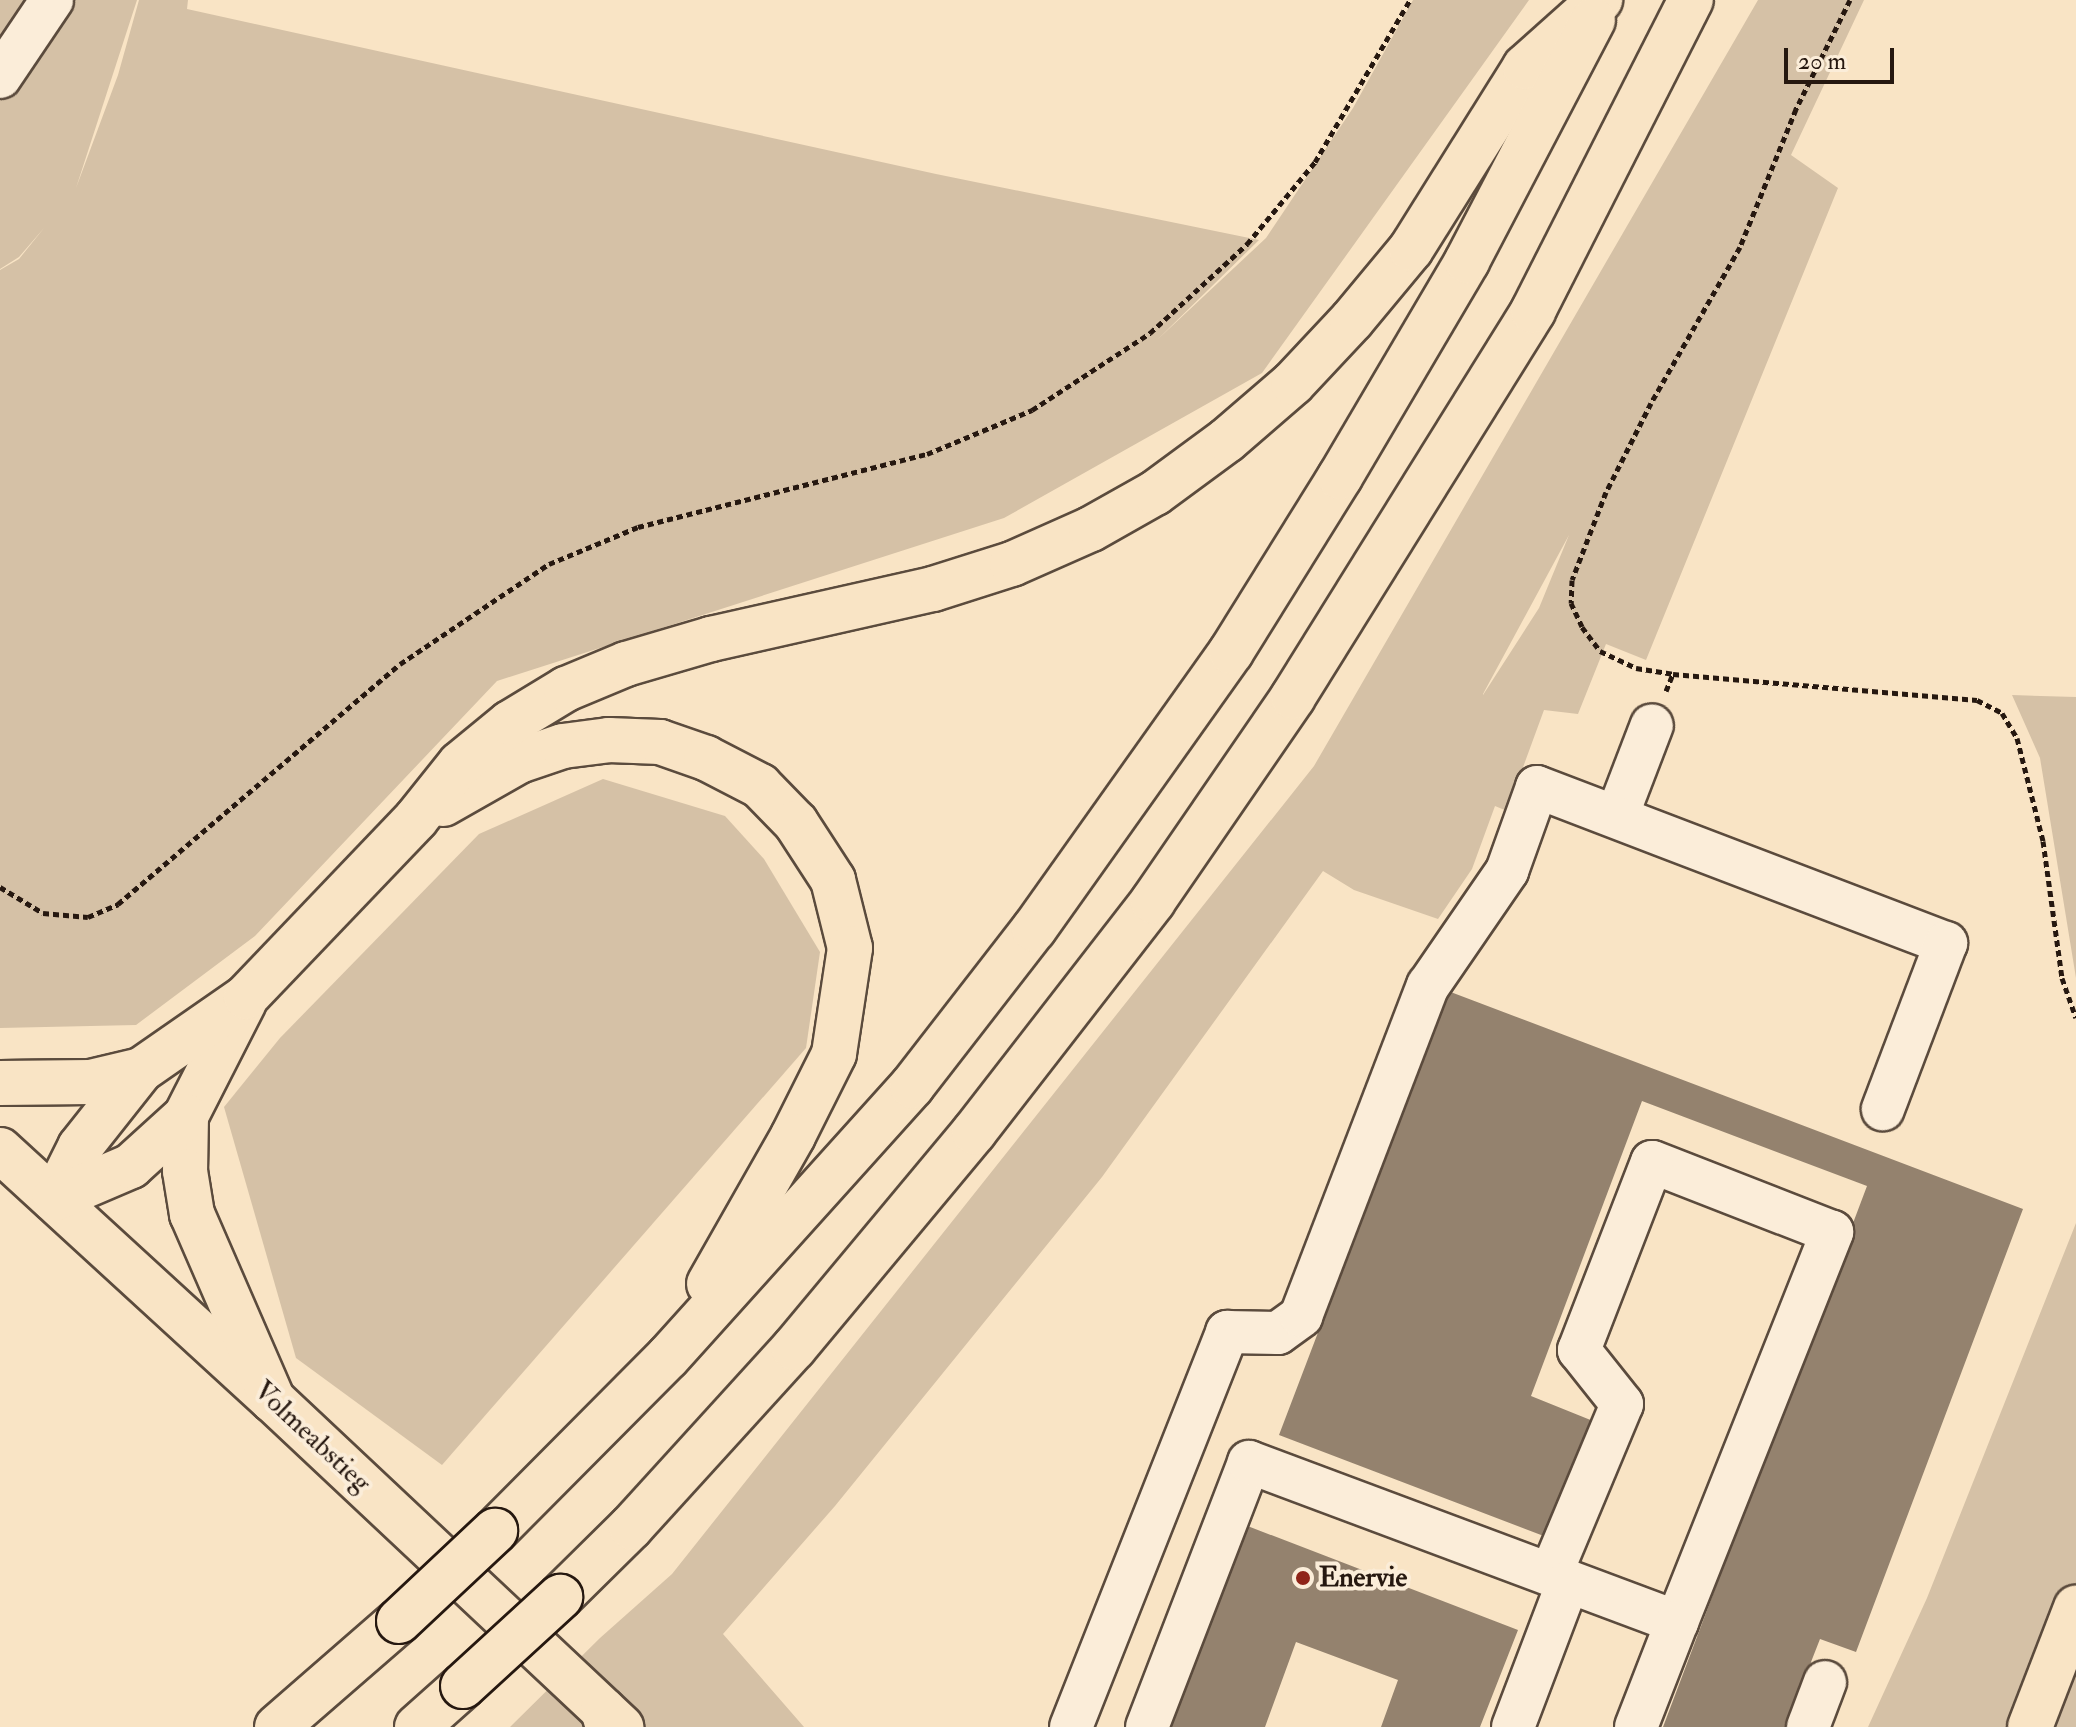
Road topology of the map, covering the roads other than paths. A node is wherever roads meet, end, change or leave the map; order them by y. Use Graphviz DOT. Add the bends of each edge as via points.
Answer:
graph roads {
  1 [pos="52,0"];
  2 [pos="1602,0"];
  3 [pos="1691,0"];
  4 [pos="0,77"];
  5 [pos="1652,725"];
  6 [pos="1617,816"];
  7 [pos="416,819"];
  8 [pos="246,997"];
  9 [pos="141,1070"];
  10 [pos="0,1083"];
  11 [pos="1883,1109"];
  12 [pos="186,1116"];
  13 [pos="0,1150"];
  14 [pos="54,1199"];
  15 [pos="668,1357"];
  16 [pos="273,1400"];
  17 [pos="1559,1578"];
  18 [pos="2076,1608"];
  19 [pos="1677,1622"];
  20 [pos="1825,1682"];
  21 [pos="610,1721"];
  22 [pos="277,1727"];
  23 [pos="417,1727"];
  24 [pos="1071,1727"];
  25 [pos="1147,1727"];
  26 [pos="1513,1727"];
  27 [pos="1636,1727"];
  28 [pos="1808,1727"];
  29 [pos="2030,1727"];
  1 -- 4 [label="street"];
  2 -- 7 [label="main road" via="1525,67 1411,249 1352,320 1293,383 1155,493 1012,564 933,589 711,639 626,664 566,689 510,723 460,764"];
  2 -- 15 [label="main road" via="1467,261 1231,652 1034,929 912,1086"];
  3 -- 23 [label="main road, bridge" via="1533,311 1293,697 1153,901 974,1132 794,1348 631,1527"];
  5 -- 6 [label="street"];
  6 -- 11 [label="street" via="1946,943"];
  6 -- 24 [label="street" via="1537,787 1507,871 1428,986 1301,1316 1278,1333 1227,1332"];
  7 -- 8 [label="main road"];
  7 -- 15 [label="main road" via="519,761 563,746 609,740 660,742 760,786 796,823 833,880 850,948 834,1054"];
  8 -- 9 [label="main road"];
  8 -- 12 [label="main road"];
  9 -- 10 [label="main road" via="91,1082"];
  9 -- 14 [label="main road" via="80,1147"];
  12 -- 14 [label="main road" via="131,1166"];
  12 -- 16 [label="main road" via="185,1171 192,1214"];
  13 -- 14 [label="main road, Volmeabstieg"];
  14 -- 16 [label="main road, Volmeabstieg"];
  15 -- 22 [label="main road, bridge" via="495,1531"];
  16 -- 21 [label="main road, Volmeabstieg"];
  17 -- 19 [label="street"];
  17 -- 19 [label="street" via="1622,1404 1579,1350 1652,1162 1832,1232"];
  17 -- 25 [label="street" via="1249,1462"];
  17 -- 26 [label="street"];
  18 -- 29 [label="main road"];
  19 -- 27 [label="street"];
  20 -- 28 [label="street"];
}
